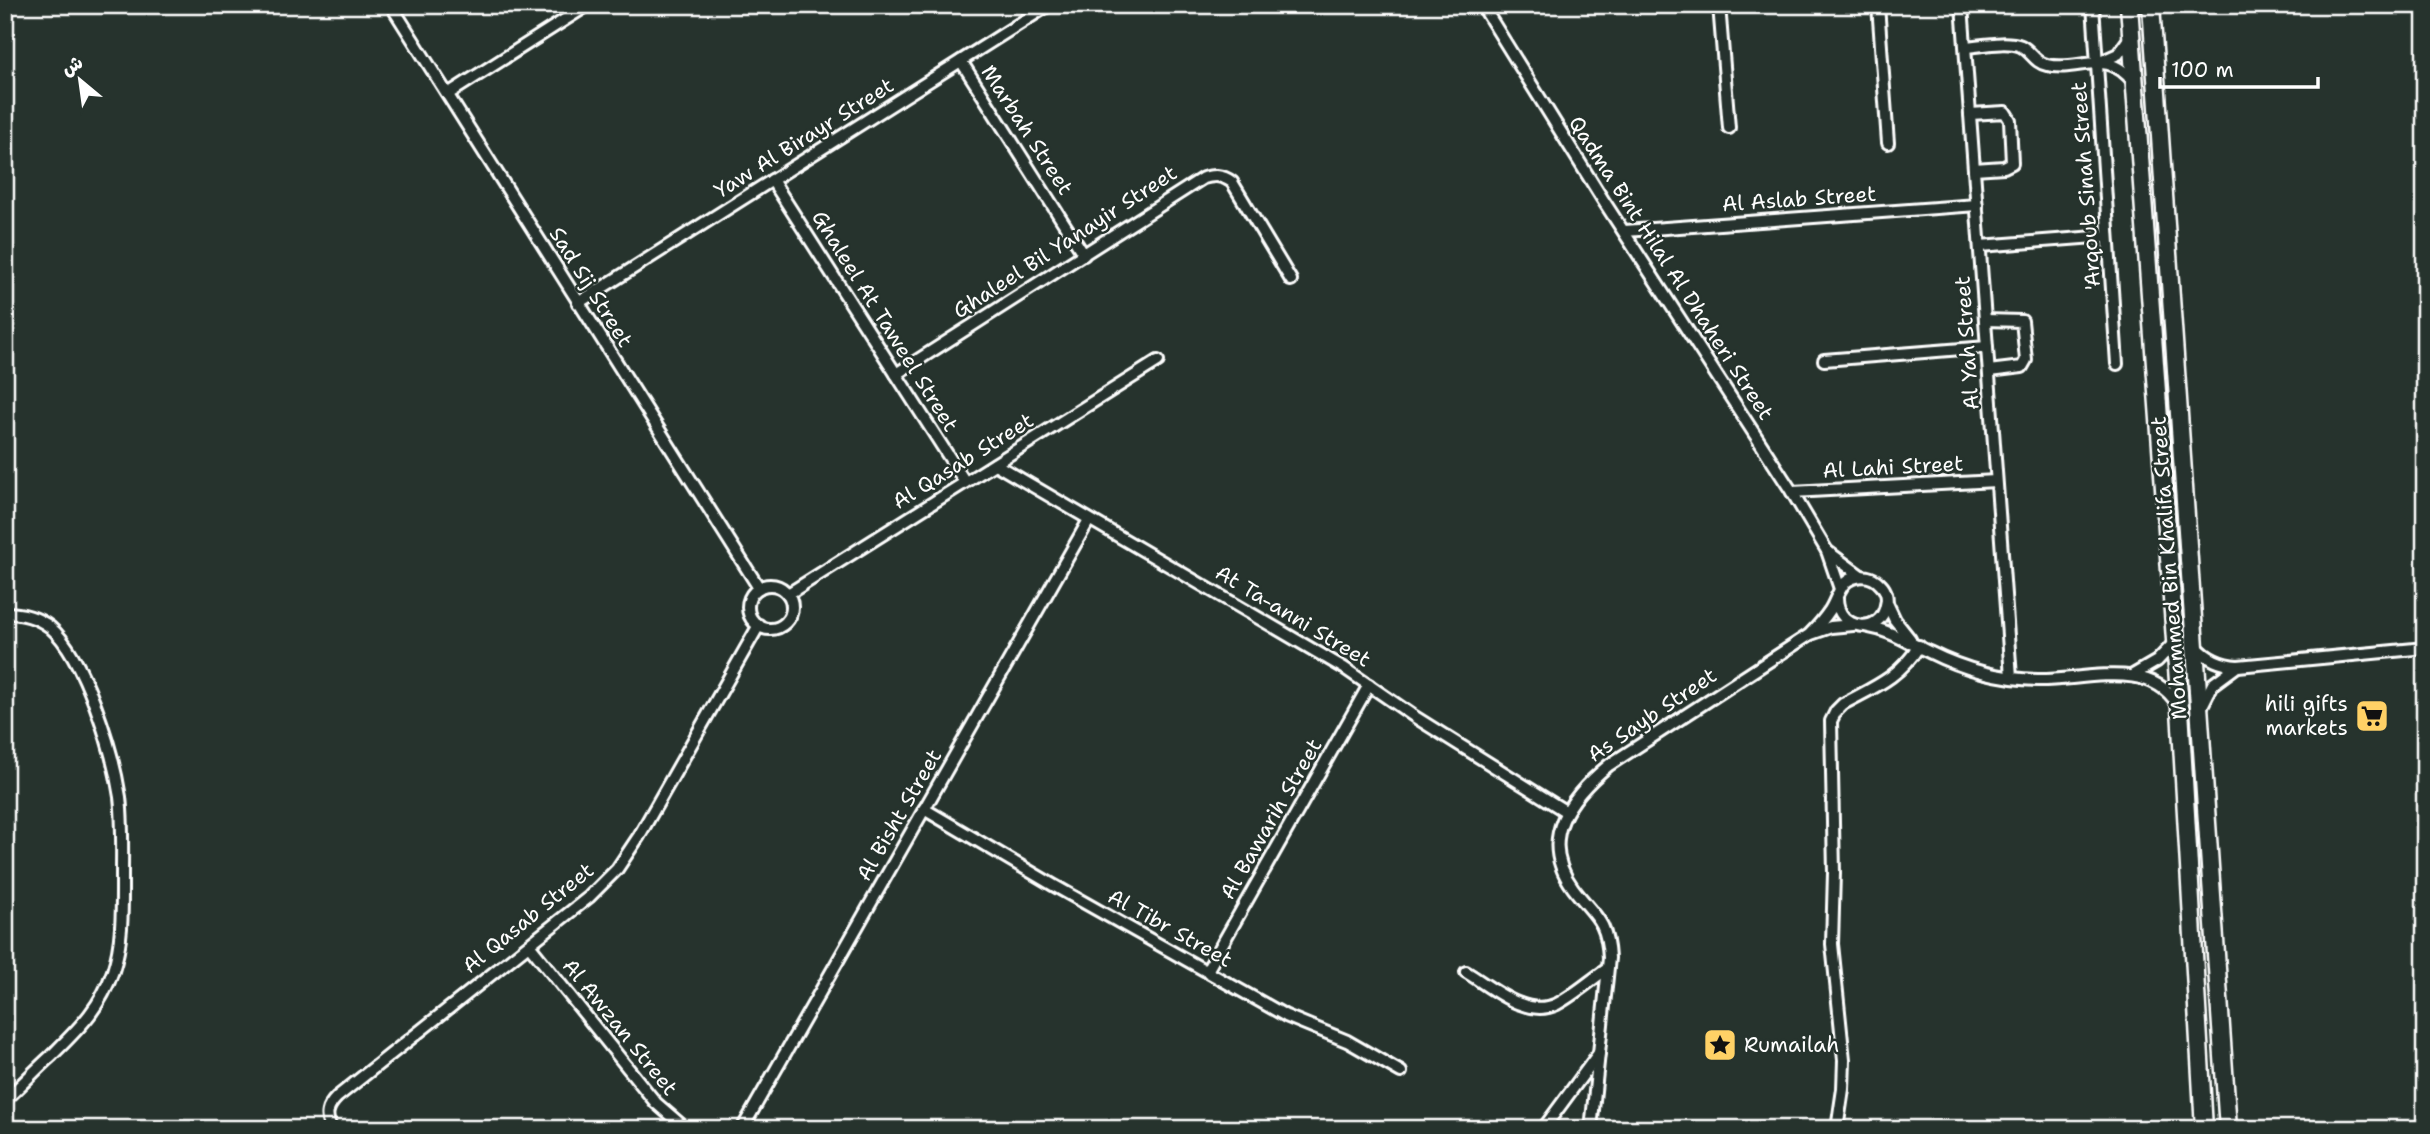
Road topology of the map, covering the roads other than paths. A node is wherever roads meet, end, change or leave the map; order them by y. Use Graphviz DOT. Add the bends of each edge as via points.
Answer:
graph roads {
  1 [pos="391,5"];
  2 [pos="588,5"];
  3 [pos="1049,5"];
  4 [pos="1482,5"];
  5 [pos="1719,5"];
  6 [pos="1878,5"];
  7 [pos="1962,5"];
  8 [pos="2093,5"];
  9 [pos="2129,5"];
  10 [pos="2151,5"];
  11 [pos="2131,36"];
  12 [pos="1966,47"];
  13 [pos="961,61"];
  14 [pos="2097,63"];
  15 [pos="2135,86"];
  16 [pos="448,94"];
  17 [pos="1970,114"];
  18 [pos="1729,128"];
  19 [pos="1888,143"];
  20 [pos="1974,169"];
  21 [pos="772,180"];
  22 [pos="1977,205"];
  23 [pos="1625,231"];
  24 [pos="2108,236"];
  25 [pos="1980,246"];
  26 [pos="1084,255"];
  27 [pos="1292,281"];
  28 [pos="579,303"];
  29 [pos="1985,320"];
  30 [pos="1987,347"];
  31 [pos="1824,360"];
  32 [pos="1158,361"];
  33 [pos="2118,364"];
  34 [pos="1989,371"];
  35 [pos="896,374"];
  36 [pos="995,464"];
  37 [pos="1996,481"];
  38 [pos="965,482"];
  39 [pos="1792,492"];
  40 [pos="1089,520"];
  41 [pos="1827,551"];
  42 [pos="1861,576"];
  43 [pos="759,588"];
  44 [pos="788,594"];
  45 [pos="1839,594"];
  46 [pos="1887,602"];
  47 [pos="5,613"];
  48 [pos="759,625"];
  49 [pos="1860,625"];
  50 [pos="1809,635"];
  51 [pos="2175,642"];
  52 [pos="1916,645"];
  53 [pos="2196,646"];
  54 [pos="2425,648"];
  55 [pos="2238,666"];
  56 [pos="2133,675"];
  57 [pos="2011,677"];
  58 [pos="1369,685"];
  59 [pos="2180,709"];
  60 [pos="2200,712"];
  61 [pos="925,809"];
  62 [pos="1565,811"];
  63 [pos="529,944"];
  64 [pos="1608,969"];
  65 [pos="1207,971"];
  66 [pos="1466,972"];
  67 [pos="1599,1053"];
  68 [pos="1401,1072"];
  69 [pos="5,1100"];
  70 [pos="332,1129"];
  71 [pos="686,1129"];
  72 [pos="742,1129"];
  73 [pos="1543,1129"];
  74 [pos="1591,1129"];
  75 [pos="1837,1129"];
  76 [pos="2204,1129"];
  77 [pos="2228,1129"];
  1 -- 16 [label="street, Sad Sij Street"];
  2 -- 16 [label="street"];
  3 -- 13 [label="street, Yaw Al Birayr Street"];
  4 -- 23 [label="street, Qadma Bint Hilal Al Dhaheri Street"];
  5 -- 18 [label="street"];
  6 -- 19 [label="street"];
  7 -- 12 [label="street, Al Yah Street"];
  8 -- 14 [label="street, 'Arqoub Sinah Street"];
  9 -- 11 [label="highway, Mohammed Bin Khalifa Street"];
  10 -- 53 [label="highway, Mohammed Bin Khalifa Street"];
  11 -- 14 [label="street" via="2118,54"];
  11 -- 15 [label="highway, Mohammed Bin Khalifa Street"];
  12 -- 14 [label="street" via="2016,44 2038,62 2052,66"];
  12 -- 17 [label="street, Al Yah Street"];
  13 -- 21 [label="street, Yaw Al Birayr Street"];
  13 -- 26 [label="street, Marbah Street"];
  14 -- 15 [label="street" via="2119,69"];
  14 -- 24 [label="street, 'Arqoub Sinah Street"];
  15 -- 51 [label="highway, Mohammed Bin Khalifa Street"];
  16 -- 28 [label="street, Sad Sij Street"];
  17 -- 20 [label="street, Al Yah Street"];
  17 -- 20 [label="street" via="2005,113 2010,120 2012,163"];
  20 -- 22 [label="street, Al Yah Street"];
  21 -- 28 [label="street, Yaw Al Birayr Street"];
  21 -- 35 [label="street, Ghaleel At Taweel Street"];
  22 -- 23 [label="street, Al Aslab Street"];
  22 -- 25 [label="street, Al Yah Street"];
  23 -- 39 [label="street, Qadma Bint Hilal Al Dhaheri Street"];
  24 -- 25 [label="street"];
  24 -- 33 [label="street, 'Arqoub Sinah Street"];
  25 -- 29 [label="street, Al Yah Street"];
  26 -- 27 [label="street, Ghaleel Bil Yanayir Street" via="1193,183 1215,175 1238,189"];
  26 -- 35 [label="street, Ghaleel Bil Yanayir Street"];
  28 -- 43 [label="street, Sad Sij Street"];
  29 -- 30 [label="street, Al Yah Street"];
  29 -- 34 [label="street" via="2022,321 2026,360 2022,367"];
  30 -- 31 [label="street"];
  30 -- 34 [label="street, Al Yah Street"];
  32 -- 36 [label="street, Al Qasab Street"];
  34 -- 37 [label="street, Al Yah Street"];
  35 -- 38 [label="street, Ghaleel At Taweel Street"];
  36 -- 38 [label="street, Al Qasab Street"];
  36 -- 40 [label="street, At Ta-anni Street"];
  37 -- 39 [label="street, Al Lahi Street"];
  37 -- 57 [label="street, Al Yah Street"];
  38 -- 44 [label="street, Al Qasab Street"];
  39 -- 41 [label="street, Qadma Bint Hilal Al Dhaheri Street"];
  40 -- 58 [label="street, At Ta-anni Street"];
  40 -- 61 [label="street, Al Bisht Street"];
  41 -- 42 [label="street, Qadma Bint Hilal Al Dhaheri Street"];
  41 -- 45 [label="street, Qadma Bint Hilal Al Dhaheri Street"];
  42 -- 45 [label="street" via="1853,578"];
  42 -- 46 [label="street" via="1880,583"];
  43 -- 44 [label="street" via="778,586"];
  43 -- 48 [label="street" via="748,607"];
  44 -- 48 [label="street" via="792,606 784,624 771,629"];
  45 -- 49 [label="street" via="1839,612"];
  45 -- 50 [label="street, As Sayb Street"];
  46 -- 49 [label="street" via="1881,617"];
  46 -- 52 [label="street"];
  47 -- 69 [label="street" via="32,617 49,627 74,661 104,733 119,794 122,833 120,942 109,982 76,1032"];
  48 -- 63 [label="street, Al Qasab Street" via="629,853 604,883"];
  49 -- 50 [label="street, As Sayb Street" via="1831,627"];
  49 -- 52 [label="street"];
  50 -- 62 [label="street, As Sayb Street" via="1609,765 1583,787"];
  51 -- 56 [label="street" via="2157,662"];
  51 -- 59 [label="highway, Mohammed Bin Khalifa Street"];
  52 -- 57 [label="street" via="1960,665"];
  52 -- 75 [label="street" via="1910,661 1898,673 1843,704 1831,720 1832,944 1844,1060"];
  53 -- 55 [label="street" via="2218,663"];
  53 -- 60 [label="highway, Mohammed Bin Khalifa Street"];
  54 -- 55 [label="street"];
  55 -- 60 [label="street" via="2213,684"];
  56 -- 57 [label="street"];
  56 -- 59 [label="street" via="2165,688"];
  58 -- 62 [label="street, At Ta-anni Street"];
  58 -- 65 [label="street, Al Bawarih Street"];
  59 -- 76 [label="highway, Mohammed Bin Khalifa Street"];
  60 -- 77 [label="highway, Mohammed Bin Khalifa Street"];
  61 -- 65 [label="street, Al Tibr Street"];
  61 -- 72 [label="street, Al Bisht Street"];
  62 -- 64 [label="street, As Sayb Street" via="1558,840 1560,859 1566,877 1605,929"];
  63 -- 70 [label="street, Al Qasab Street" via="337,1097 327,1113"];
  63 -- 71 [label="street, Al Awzan Street" via="656,1104"];
  64 -- 66 [label="street" via="1543,1008 1519,1004"];
  64 -- 67 [label="street, As Sayb Street"];
  65 -- 68 [label="street, Al Tibr Street"];
  67 -- 73 [label="street"];
  67 -- 74 [label="street, As Sayb Street"];
}
